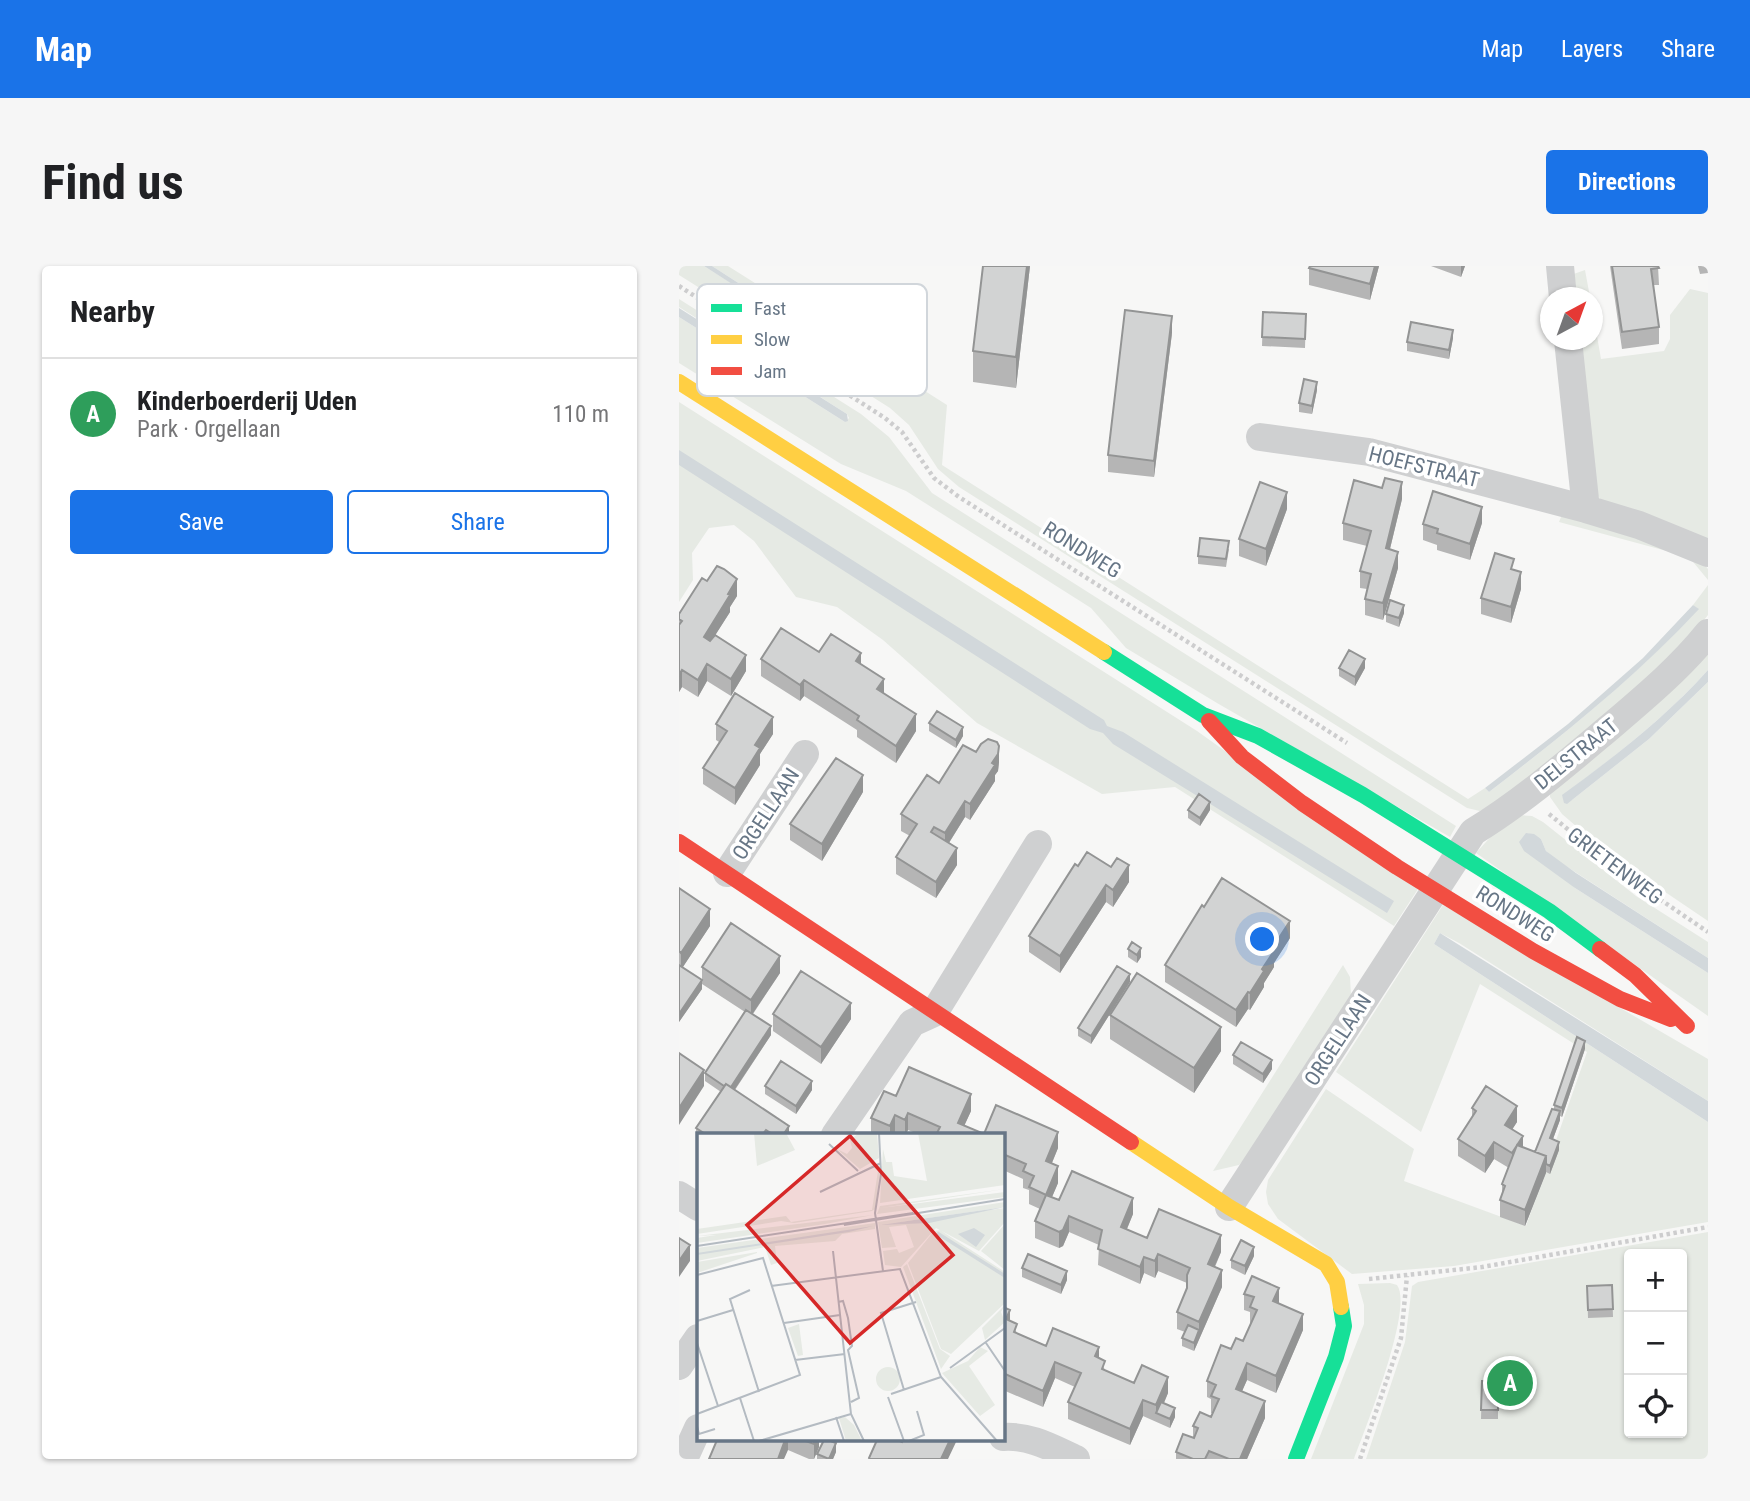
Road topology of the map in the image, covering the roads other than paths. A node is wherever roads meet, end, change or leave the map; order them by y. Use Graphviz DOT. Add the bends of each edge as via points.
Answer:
graph roads {
  1 [pos="1560,266"];
  2 [pos="1562,287"];
  3 [pos="1568,350"];
  4 [pos="679,382"];
  5 [pos="697,393"];
  6 [pos="701,396"];
  7 [pos="1260,437"];
  8 [pos="1585,509"];
  9 [pos="1708,553"];
  10 [pos="1708,633"];
  11 [pos="1203,715"];
  12 [pos="805,754"];
  13 [pos="679,842"];
  14 [pos="1038,844"];
  15 [pos="1446,871"];
  16 [pos="727,873"];
  17 [pos="934,1013"];
  18 [pos="836,1133"];
  19 [pos="679,1195"];
  20 [pos="697,1206"];
  21 [pos="1229,1207"];
  22 [pos="697,1339"];
  23 [pos="679,1366"];
  24 [pos="697,1430"];
  25 [pos="1005,1438"];
  26 [pos="1000,1442"];
  27 [pos="684,1459"];
  28 [pos="991,1459"];
  29 [pos="1076,1459"];
  30 [pos="1296,1459"];
  1 -- 2 [label="street"];
  3 -- 8 [label="street"];
  4 -- 5 [label="main road, RONDWEG"];
  6 -- 11 [label="main road, RONDWEG"];
  7 -- 8 [label="street, HOEFSTRAAT" via="1369,452"];
  8 -- 9 [label="street, HOEFSTRAAT"];
  10 -- 15 [label="street, DELSTRAAT" via="1649,694 1498,817 1473,832"];
  11 -- 15 [label="main road, RONDWEG" via="1258,736 1363,795"];
  11 -- 15 [label="main road, RONDWEG" via="1243,757 1302,803"];
  12 -- 16 [label="street, ORGELLAAN"];
  13 -- 16 [label="main road, ORGELLAAN"];
  14 -- 17 [label="street"];
  15 -- 15 [label="main road, RONDWEG" via="1533,951 1620,999 1692,1029 1635,975 1549,911"];
  15 -- 21 [label="street, ORGELLAAN"];
  16 -- 17 [label="main road, ORGELLAAN"];
  17 -- 18 [label="street" via="912,1023"];
  17 -- 21 [label="main road, ORGELLAAN"];
  19 -- 20 [label="street"];
  21 -- 30 [label="main road, ORGELLAAN" via="1326,1264 1337,1282 1343,1326 1336,1357"];
  22 -- 23 [label="street"];
  24 -- 27 [label="street"];
  25 -- 29 [label="street" via="1038,1441"];
  26 -- 28 [label="street"];
}
